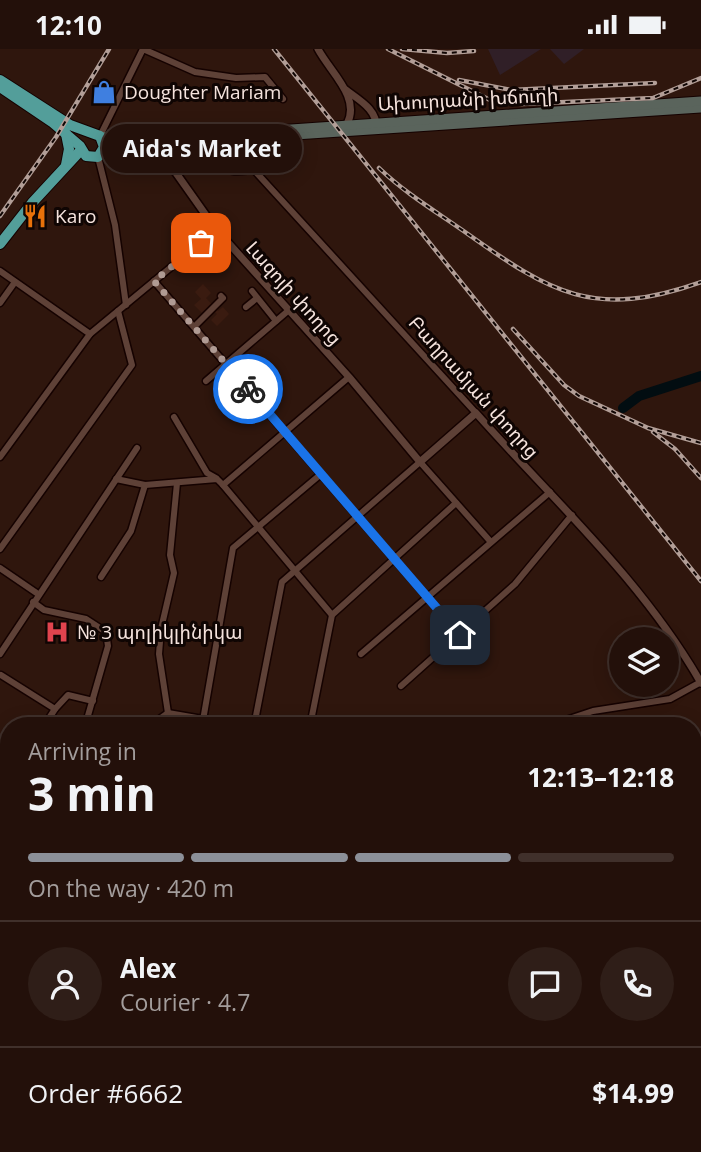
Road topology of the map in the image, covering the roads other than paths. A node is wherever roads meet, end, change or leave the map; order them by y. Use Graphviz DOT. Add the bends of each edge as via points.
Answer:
graph roads {
  1 [pos="318,49"];
  2 [pos="0,80"];
  3 [pos="0,87"];
  4 [pos="343,88"];
  5 [pos="283,99"];
  6 [pos="701,101"];
  7 [pos="701,108"];
  8 [pos="347,124"];
  9 [pos="376,125"];
  10 [pos="66,134"];
  11 [pos="88,134"];
  12 [pos="238,135"];
  13 [pos="100,136"];
  14 [pos="225,136"];
  15 [pos="152,139"];
  16 [pos="128,140"];
  17 [pos="80,148"];
  18 [pos="97,156"];
  19 [pos="65,169"];
  20 [pos="216,230"];
  21 [pos="0,244"];
  22 [pos="0,271"];
  23 [pos="154,281"];
  24 [pos="15,282"];
  25 [pos="251,291"];
  26 [pos="221,296"];
  27 [pos="257,298"];
  28 [pos="0,303"];
  29 [pos="125,305"];
  30 [pos="246,307"];
  31 [pos="289,310"];
  32 [pos="118,311"];
  33 [pos="276,321"];
  34 [pos="195,326"];
  35 [pos="90,334"];
  36 [pos="227,365"];
  37 [pos="349,377"];
  38 [pos="206,381"];
  39 [pos="476,413"];
  40 [pos="174,417"];
  41 [pos="285,432"];
  42 [pos="137,448"];
  43 [pos="0,457"];
  44 [pos="420,462"];
  45 [pos="321,474"];
  46 [pos="116,479"];
  47 [pos="220,482"];
  48 [pos="177,483"];
  49 [pos="145,485"];
  50 [pos="550,492"];
  51 [pos="456,503"];
  52 [pos="356,515"];
  53 [pos="572,515"];
  54 [pos="256,527"];
  55 [pos="491,541"];
  56 [pos="0,549"];
  57 [pos="394,559"];
  58 [pos="0,568"];
  59 [pos="294,569"];
  60 [pos="101,577"];
  61 [pos="38,594"];
  62 [pos="427,597"];
  63 [pos="33,602"];
  64 [pos="332,615"];
  65 [pos="460,635"];
  66 [pos="0,654"];
  67 [pos="361,654"];
  68 [pos="0,675"];
  69 [pos="701,683"];
  70 [pos="401,686"];
  71 [pos="93,701"];
  72 [pos="55,709"];
  73 [pos="168,713"];
  74 [pos="50,717"];
  75 [pos="88,717"];
  76 [pos="162,717"];
  77 [pos="182,717"];
  78 [pos="203,717"];
  79 [pos="256,717"];
  80 [pos="312,717"];
  81 [pos="575,717"];
  1 -- 4 [label="street"];
  2 -- 11 [label="highway"];
  3 -- 10 [label="highway"];
  4 -- 8 [label="street" via="353,107"];
  4 -- 9 [label="street" via="371,110"];
  5 -- 13 [label="street" via="265,77 195,72 143,49"];
  6 -- 9 [label="main road, Ախուրյանի խճուղի"];
  7 -- 9 [label="main road, Ախուրյանի խճուղի"];
  8 -- 9 [label="main road, Ախուրյանի խճուղի"];
  8 -- 12 [label="main road, Ախուրյանի խճուղի"];
  9 -- 12 [label="main road, Ախուրյանի խճուղի" via="248,138"];
  10 -- 17 [label="highway"];
  10 -- 19 [label="highway"];
  11 -- 13 [label="highway"];
  11 -- 17 [label="highway"];
  12 -- 14 [label="main road, Ախուրյանի խճուղի"];
  13 -- 16 [label="main road"];
  13 -- 18 [label="highway" via="104,147"];
  14 -- 15 [label="main road, Ախուրյանի խճուղի"];
  14 -- 39 [label="street, Բաղրամյան փողոց" via="223,168 254,170"];
  15 -- 16 [label="main road, Ախուրյանի խճուղի"];
  15 -- 20 [label="street, Լազոյի փողոց"];
  16 -- 18 [label="main road, Ախուրյանի խճուղի"];
  17 -- 18 [label="highway" via="86,156"];
  17 -- 19 [label="highway"];
  18 -- 19 [label="highway"];
  18 -- 29 [label="street" via="116,225"];
  19 -- 21 [label="highway"];
  20 -- 23 [label="street"];
  20 -- 31 [label="street, Լազոյի փողոց"];
  22 -- 24 [label="street"];
  23 -- 29 [label="street"];
  23 -- 34 [label="street"];
  24 -- 28 [label="street"];
  24 -- 35 [label="street"];
  25 -- 27 [label="street"];
  26 -- 34 [label="street"];
  27 -- 30 [label="street"];
  27 -- 33 [label="street"];
  29 -- 32 [label="street"];
  31 -- 33 [label="street"];
  31 -- 37 [label="street, Լազոյի փողոց"];
  32 -- 35 [label="street"];
  32 -- 56 [label="street" via="132,365"];
  33 -- 36 [label="street"];
  34 -- 36 [label="street"];
  35 -- 43 [label="street"];
  36 -- 38 [label="street"];
  36 -- 41 [label="street"];
  37 -- 41 [label="street"];
  37 -- 44 [label="street, Լազոյի փողոց"];
  39 -- 44 [label="street"];
  39 -- 50 [label="street, Բաղրամյան փողոց"];
  40 -- 47 [label="street" via="207,473"];
  41 -- 45 [label="street"];
  41 -- 47 [label="street"];
  42 -- 46 [label="street"];
  44 -- 51 [label="street"];
  44 -- 52 [label="street"];
  45 -- 52 [label="street"];
  45 -- 54 [label="street"];
  46 -- 49 [label="street"];
  46 -- 61 [label="street"];
  47 -- 48 [label="street"];
  47 -- 54 [label="street"];
  48 -- 49 [label="street"];
  48 -- 73 [label="street" via="170,555 174,573 159,654"];
  49 -- 60 [label="street" via="131,531"];
  50 -- 53 [label="street, Բաղրամյան փողոց"];
  50 -- 55 [label="street"];
  51 -- 55 [label="street"];
  51 -- 57 [label="street"];
  52 -- 57 [label="street"];
  52 -- 59 [label="street"];
  53 -- 65 [label="street" via="515,585"];
  53 -- 69 [label="street, Բաղրամյան փողոց" via="656,612"];
  54 -- 59 [label="street"];
  54 -- 78 [label="street" via="233,548"];
  55 -- 62 [label="street"];
  57 -- 62 [label="street"];
  57 -- 64 [label="street"];
  58 -- 61 [label="street"];
  59 -- 64 [label="street"];
  59 -- 79 [label="street" via="282,582"];
  61 -- 63 [label="street"];
  62 -- 65 [label="street"];
  62 -- 67 [label="street"];
  63 -- 66 [label="street"];
  63 -- 71 [label="street" via="61,616 86,619 106,632 108,646"];
  64 -- 80 [label="street"];
  65 -- 70 [label="street"];
  68 -- 72 [label="street"];
  69 -- 81 [label="street" via="670,699"];
  71 -- 72 [label="street" via="68,695"];
  71 -- 75 [label="street"];
  72 -- 74 [label="street"];
  73 -- 76 [label="street"];
  73 -- 77 [label="street"];
}
